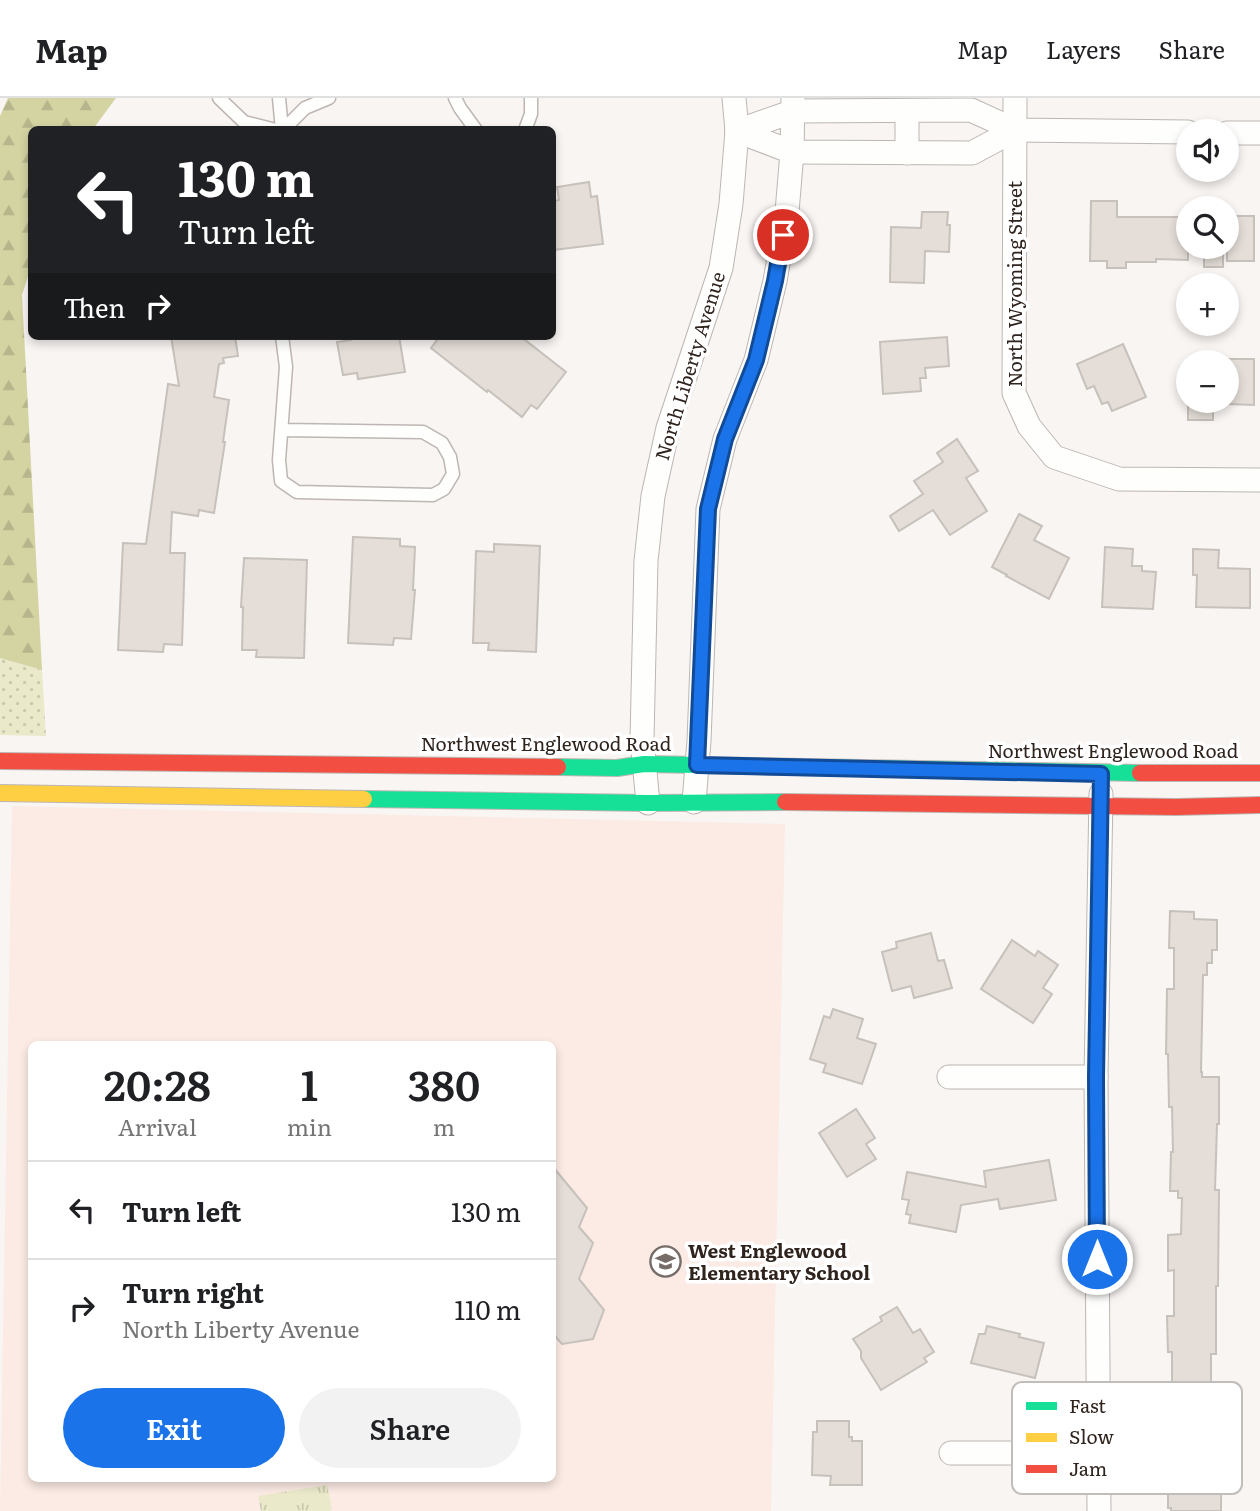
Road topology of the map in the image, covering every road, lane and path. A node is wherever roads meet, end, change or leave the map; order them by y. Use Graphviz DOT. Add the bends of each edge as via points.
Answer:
graph roads {
  1 [pos="219,98"];
  2 [pos="279,98"];
  3 [pos="329,98"];
  4 [pos="455,98"];
  5 [pos="531,98"];
  6 [pos="734,98"];
  7 [pos="1015,98"];
  8 [pos="793,105"];
  9 [pos="907,111"];
  10 [pos="260,126"];
  11 [pos="282,126"];
  12 [pos="287,126"];
  13 [pos="472,126"];
  14 [pos="526,126"];
  15 [pos="1015,130"];
  16 [pos="737,131"];
  17 [pos="1176,132"];
  18 [pos="1239,133"];
  19 [pos="1260,133"];
  20 [pos="792,152"];
  21 [pos="907,153"];
  22 [pos="283,340"];
  23 [pos="283,430"];
  24 [pos="1260,480"];
  25 [pos="0,761"];
  26 [pos="644,764"];
  27 [pos="697,765"];
  28 [pos="1260,773"];
  29 [pos="1101,774"];
  30 [pos="0,793"];
  31 [pos="694,802"];
  32 [pos="648,803"];
  33 [pos="1260,805"];
  34 [pos="1102,806"];
  35 [pos="949,1077"];
  36 [pos="1096,1077"];
  37 [pos="1098,1382"];
  38 [pos="951,1453"];
  39 [pos="1012,1453"];
  1 -- 10 [label="lane" via="244,122"];
  2 -- 11 [label="lane"];
  3 -- 12 [label="lane" via="305,108"];
  4 -- 13 [label="lane"];
  5 -- 14 [label="lane"];
  6 -- 16 [label="street, North Liberty Avenue"];
  7 -- 15 [label="street, North Wyoming Street"];
  8 -- 9 [label="street"];
  8 -- 16 [label="street"];
  8 -- 20 [label="street"];
  9 -- 15 [label="street" via="971,110"];
  9 -- 21 [label="street"];
  15 -- 17 [label="street"];
  15 -- 21 [label="street" via="972,153"];
  15 -- 24 [label="street, North Wyoming Street" via="1014,393 1029,426 1054,457 1119,479"];
  16 -- 20 [label="street"];
  16 -- 26 [label="street, North Liberty Avenue" via="721,268 668,428 653,496 646,561"];
  18 -- 19 [label="street"];
  20 -- 21 [label="street"];
  20 -- 27 [label="street" via="775,281 756,360 725,439 708,509"];
  22 -- 23 [label="lane"];
  23 -- 23 [label="lane" via="423,432 442,443 453,474 444,489 433,495 297,492 281,481"];
  25 -- 26 [label="main road, Northwest Englewood Road" via="617,768"];
  26 -- 27 [label="main road, Northwest Englewood Road"];
  26 -- 32 [label="street, North Liberty Avenue"];
  27 -- 29 [label="main road, Northwest Englewood Road"];
  27 -- 31 [label="street"];
  28 -- 29 [label="main road, Northwest Englewood Road"];
  29 -- 34 [label="street"];
  30 -- 32 [label="main road"];
  31 -- 32 [label="main road"];
  31 -- 34 [label="main road"];
  33 -- 34 [label="main road"];
  34 -- 36 [label="street"];
  35 -- 36 [label="street"];
  36 -- 37 [label="street"];
  38 -- 39 [label="street"];
}
